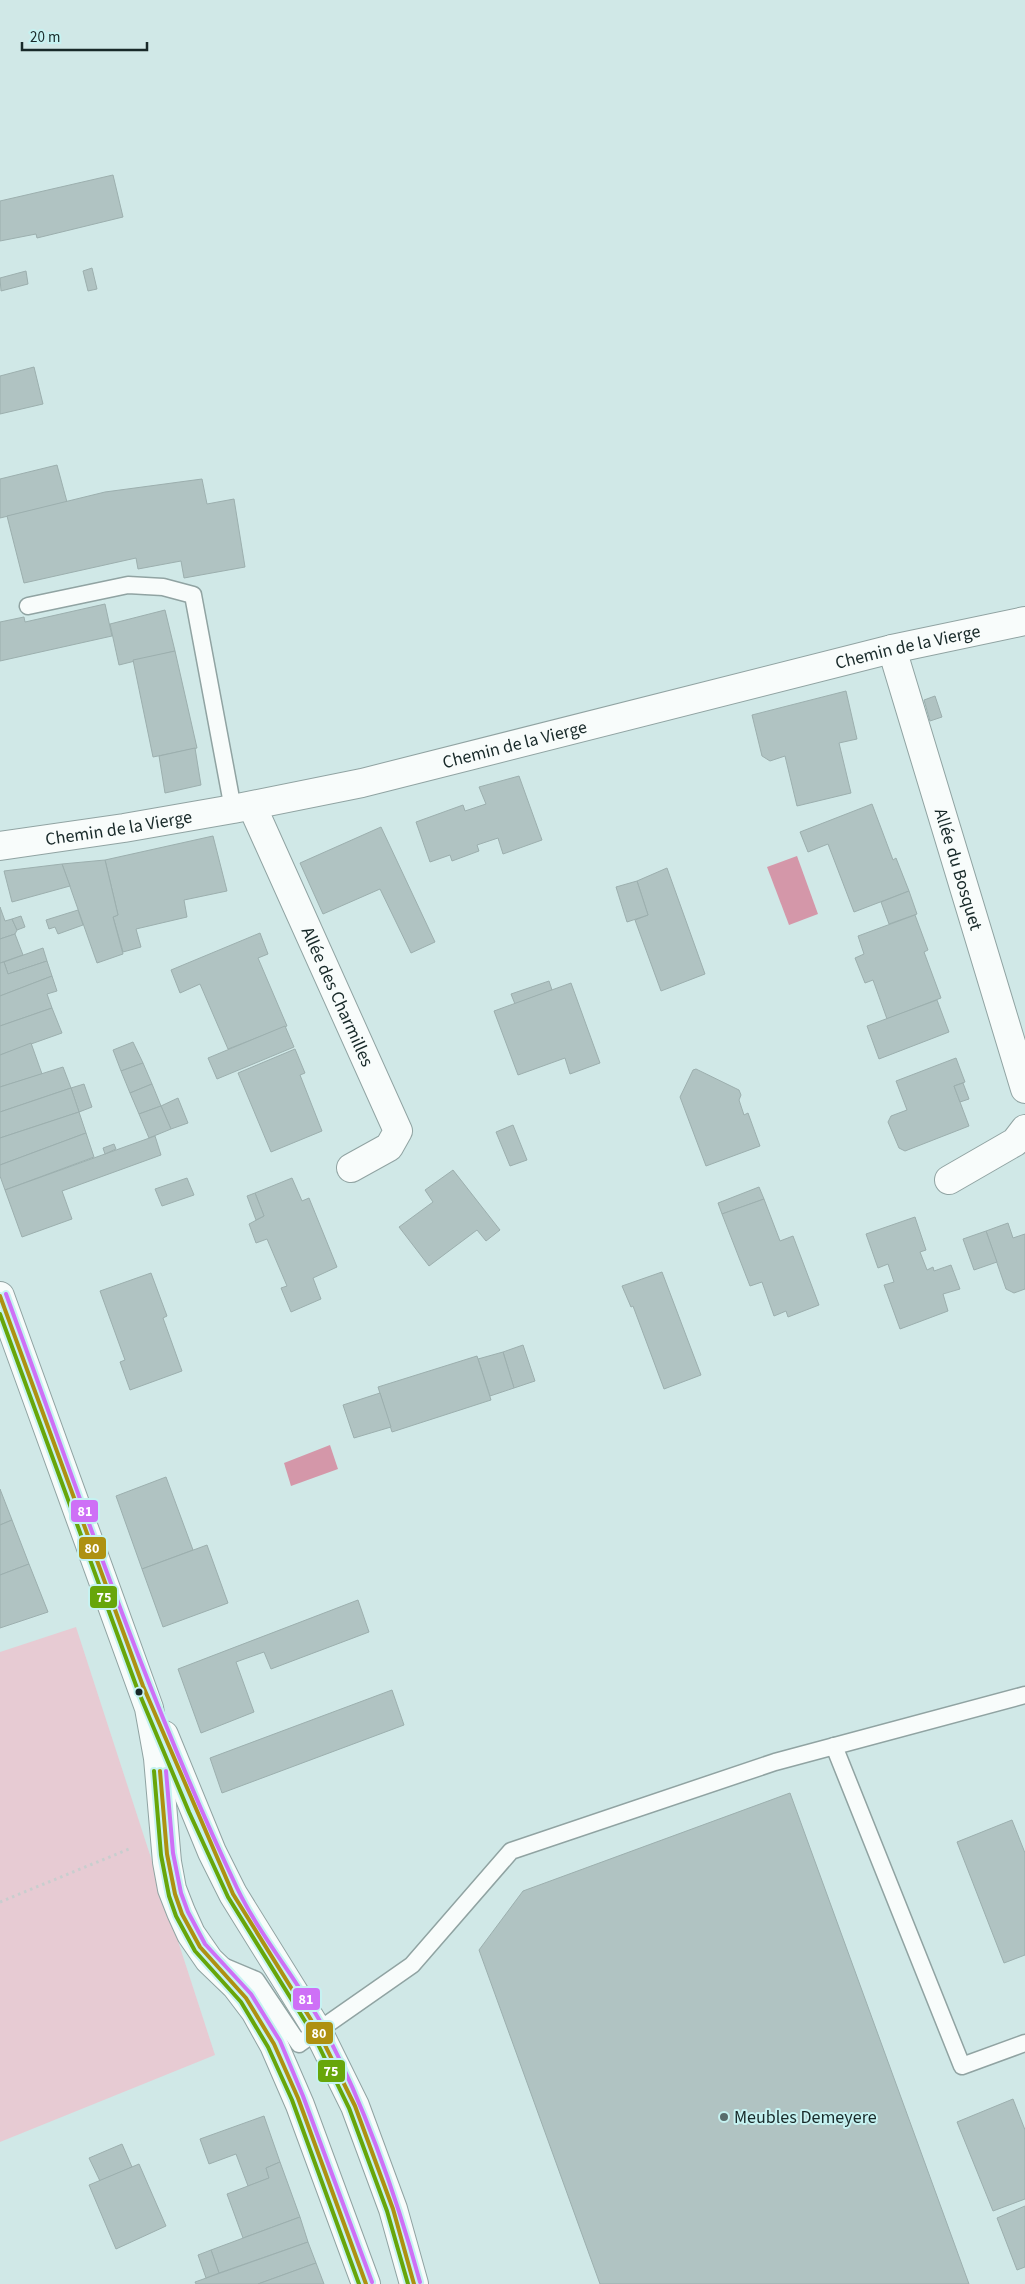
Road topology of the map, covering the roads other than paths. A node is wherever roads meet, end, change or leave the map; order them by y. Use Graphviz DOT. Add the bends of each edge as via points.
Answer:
graph roads {
  1 [pos="28,606"];
  2 [pos="1025,621"];
  3 [pos="892,650"];
  4 [pos="242,808"];
  5 [pos="0,846"];
  6 [pos="1025,1089"];
  7 [pos="1025,1129"];
  8 [pos="351,1168"];
  9 [pos="949,1180"];
  10 [pos="0,1296"];
  11 [pos="143,1686"];
  12 [pos="1024,1697"];
  13 [pos="834,1746"];
  14 [pos="209,1960"];
  15 [pos="318,2031"];
  16 [pos="1025,2043"];
  17 [pos="366,2284"];
  18 [pos="414,2284"];
  1 -- 4 [label="lane" via="128,585 163,587 193,595"];
  2 -- 3 [label="street, Chemin de la Vierge"];
  3 -- 4 [label="street, Chemin de la Vierge" via="362,783"];
  3 -- 6 [label="street, Allée du Bosquet"];
  4 -- 5 [label="street, Chemin de la Vierge"];
  4 -- 8 [label="street, Allée des Charmilles" via="398,1130 389,1147"];
  7 -- 9 [label="street" via="1016,1142"];
  10 -- 11 [label="street"];
  11 -- 14 [label="street" via="154,1729 167,1862 175,1896 191,1934"];
  11 -- 15 [label="street" via="233,1894"];
  12 -- 13 [label="lane"];
  13 -- 15 [label="lane" via="775,1762 510,1851 412,1965"];
  13 -- 16 [label="lane" via="962,2066"];
  14 -- 15 [label="lane" via="256,1980 299,2044"];
  14 -- 17 [label="street" via="236,1986 274,2045 300,2105"];
  15 -- 18 [label="street" via="355,2106 393,2208"];
}
